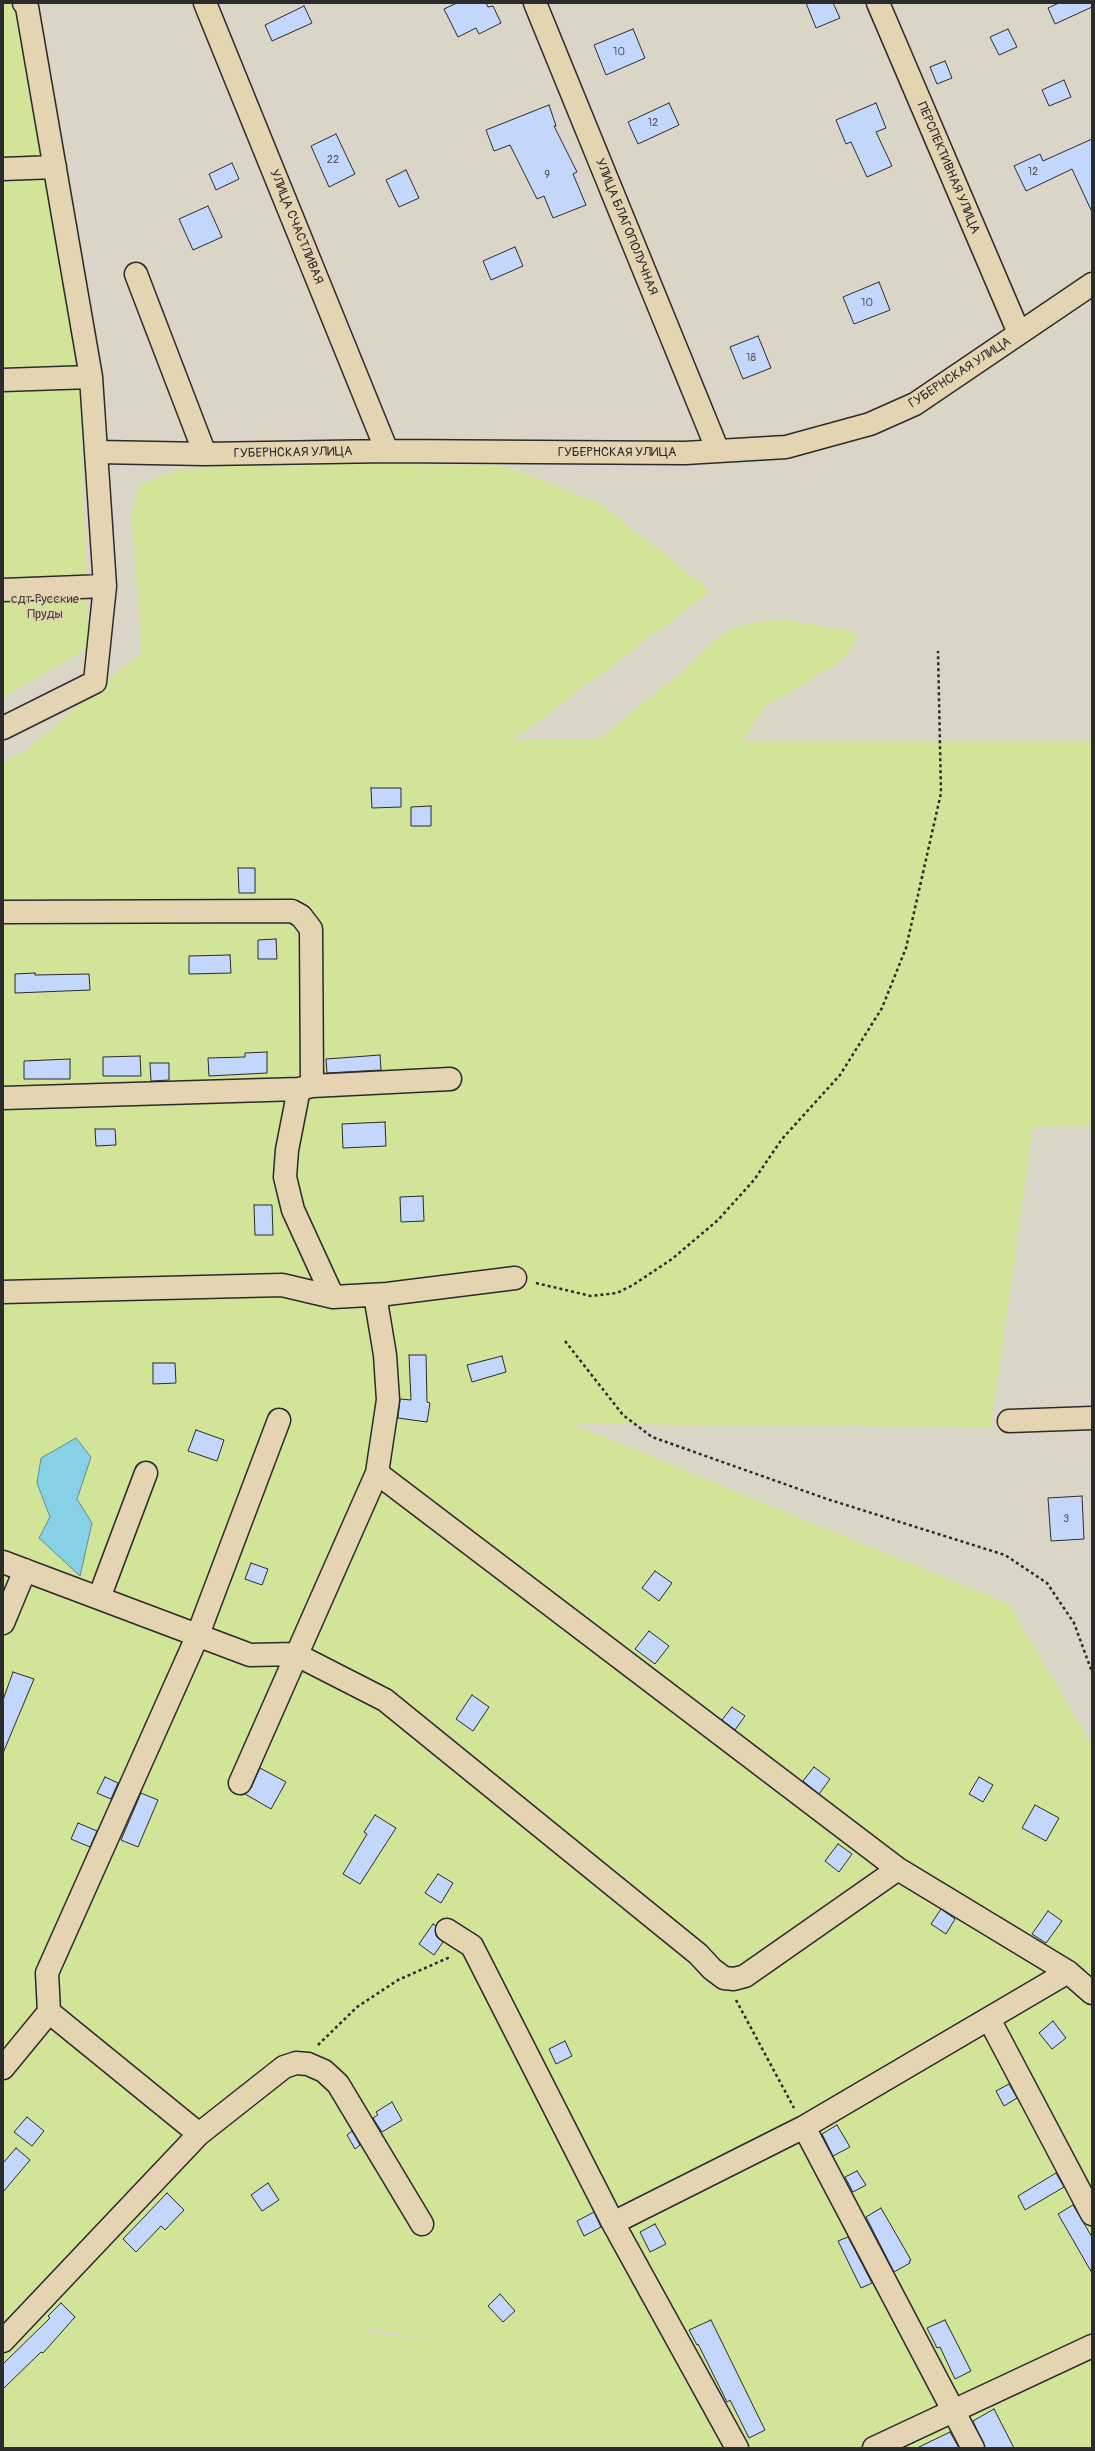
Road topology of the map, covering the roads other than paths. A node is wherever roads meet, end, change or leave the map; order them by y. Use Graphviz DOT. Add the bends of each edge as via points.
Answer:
graph roads {
  1 [pos="24,3"];
  2 [pos="205,3"];
  3 [pos="535,3"];
  4 [pos="878,3"];
  5 [pos="55,167"];
  6 [pos="3,169"];
  7 [pos="136,274"];
  8 [pos="1092,284"];
  9 [pos="1019,333"];
  10 [pos="91,377"];
  11 [pos="3,380"];
  12 [pos="387,451"];
  13 [pos="718,451"];
  14 [pos="98,452"];
  15 [pos="205,454"];
  16 [pos="105,586"];
  17 [pos="3,590"];
  18 [pos="3,728"];
  19 [pos="3,912"];
  20 [pos="450,1080"];
  21 [pos="305,1087"];
  22 [pos="3,1098"];
  23 [pos="515,1278"];
  24 [pos="3,1292"];
  25 [pos="375,1295"];
  26 [pos="333,1297"];
  27 [pos="1092,1418"];
  28 [pos="279,1420"];
  29 [pos="1009,1421"];
  30 [pos="146,1473"];
  31 [pos="377,1474"];
  32 [pos="3,1562"];
  33 [pos="25,1570"];
  34 [pos="99,1598"];
  35 [pos="3,1623"];
  36 [pos="197,1637"];
  37 [pos="295,1654"];
  38 [pos="240,1782"];
  39 [pos="898,1869"];
  40 [pos="447,1930"];
  41 [pos="1068,1972"];
  42 [pos="1092,1993"];
  43 [pos="49,2012"];
  44 [pos="989,2019"];
  45 [pos="3,2068"];
  46 [pos="804,2126"];
  47 [pos="199,2134"];
  48 [pos="1092,2214"];
  49 [pos="613,2223"];
  50 [pos="422,2224"];
  51 [pos="3,2340"];
  52 [pos="1092,2346"];
  53 [pos="954,2410"];
  54 [pos="737,2448"];
  55 [pos="874,2448"];
  56 [pos="973,2448"];
  1 -- 5 [label="street"];
  2 -- 12 [label="street, УЛИЦА СЧАСТЛИВАЯ"];
  3 -- 13 [label="street, УЛИЦА БЛАГОПОЛУЧНАЯ"];
  4 -- 9 [label="street, ПЕРСПЕКТИВНАЯ УЛИЦА"];
  5 -- 6 [label="street"];
  5 -- 10 [label="street"];
  7 -- 15 [label="street"];
  8 -- 9 [label="street, ГУБЕРНСКАЯ УЛИЦА"];
  9 -- 13 [label="street, ГУБЕРНСКАЯ УЛИЦА" via="915,404 870,424 786,447"];
  10 -- 11 [label="street"];
  10 -- 14 [label="street"];
  12 -- 13 [label="street, ГУБЕРНСКАЯ УЛИЦА"];
  12 -- 15 [label="street, ГУБЕРНСКАЯ УЛИЦА"];
  14 -- 15 [label="street, ГУБЕРНСКАЯ УЛИЦА"];
  14 -- 16 [label="street"];
  16 -- 17 [label="street"];
  16 -- 18 [label="street" via="95,682"];
  19 -- 21 [label="street" via="292,911 301,916 312,929"];
  20 -- 21 [label="street"];
  21 -- 22 [label="street"];
  21 -- 26 [label="street" via="287,1150 285,1177 293,1210"];
  23 -- 25 [label="street"];
  24 -- 26 [label="street" via="282,1285"];
  25 -- 26 [label="street"];
  25 -- 31 [label="street" via="385,1355 388,1400"];
  27 -- 29 [label="street"];
  28 -- 36 [label="street"];
  30 -- 34 [label="street"];
  31 -- 37 [label="street"];
  31 -- 39 [label="street"];
  32 -- 33 [label="street"];
  33 -- 34 [label="street"];
  33 -- 35 [label="street"];
  34 -- 36 [label="street"];
  36 -- 37 [label="street" via="250,1655"];
  36 -- 43 [label="street" via="47,1973"];
  37 -- 38 [label="street"];
  37 -- 39 [label="street" via="385,1700 698,1954 712,1970 724,1978 734,1980 745,1976"];
  39 -- 41 [label="street"];
  40 -- 49 [label="street" via="472,1946"];
  41 -- 42 [label="street"];
  41 -- 44 [label="street"];
  43 -- 45 [label="street"];
  43 -- 47 [label="street"];
  44 -- 46 [label="street"];
  44 -- 48 [label="street"];
  46 -- 49 [label="street"];
  46 -- 53 [label="street"];
  47 -- 50 [label="street" via="284,2067 296,2063 308,2064 324,2071 338,2084"];
  47 -- 51 [label="street"];
  49 -- 54 [label="street"];
  52 -- 53 [label="street"];
  53 -- 55 [label="street"];
  53 -- 56 [label="street"];
}
